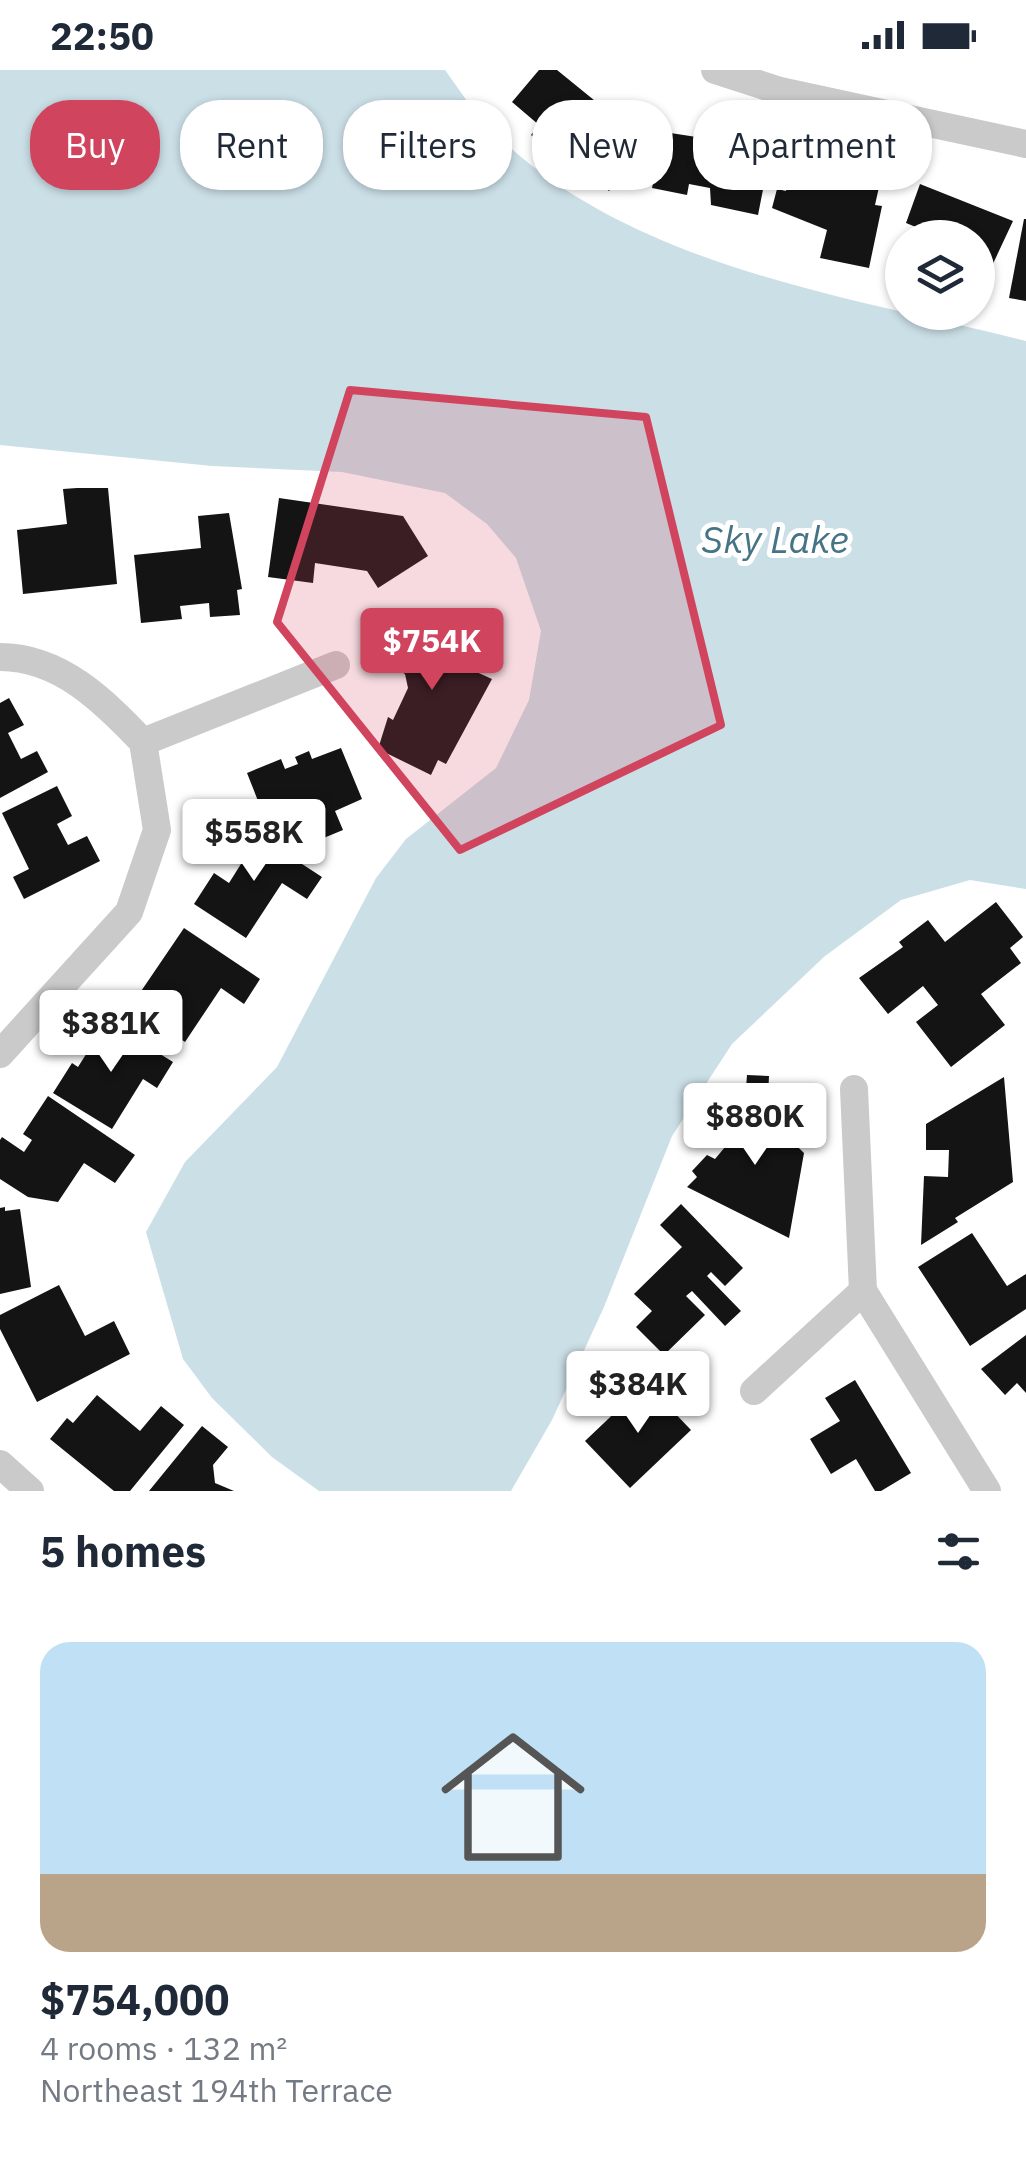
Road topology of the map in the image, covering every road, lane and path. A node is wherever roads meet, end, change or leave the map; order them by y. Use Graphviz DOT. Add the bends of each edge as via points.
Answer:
graph roads {
  1 [pos="715,70"];
  2 [pos="1026,144"];
  3 [pos="0,656"];
  4 [pos="336,664"];
  5 [pos="142,742"];
  6 [pos="0,1054"];
  7 [pos="854,1089"];
  8 [pos="863,1291"];
  9 [pos="754,1391"];
  10 [pos="0,1464"];
  11 [pos="30,1491"];
  12 [pos="988,1491"];
  1 -- 2 [label="street" via="780,91"];
  3 -- 5 [label="street" via="57,669 106,703"];
  4 -- 5 [label="street"];
  5 -- 6 [label="street" via="157,830 129,912"];
  7 -- 8 [label="street"];
  8 -- 9 [label="street"];
  8 -- 12 [label="street"];
  10 -- 11 [label="street"];
}
